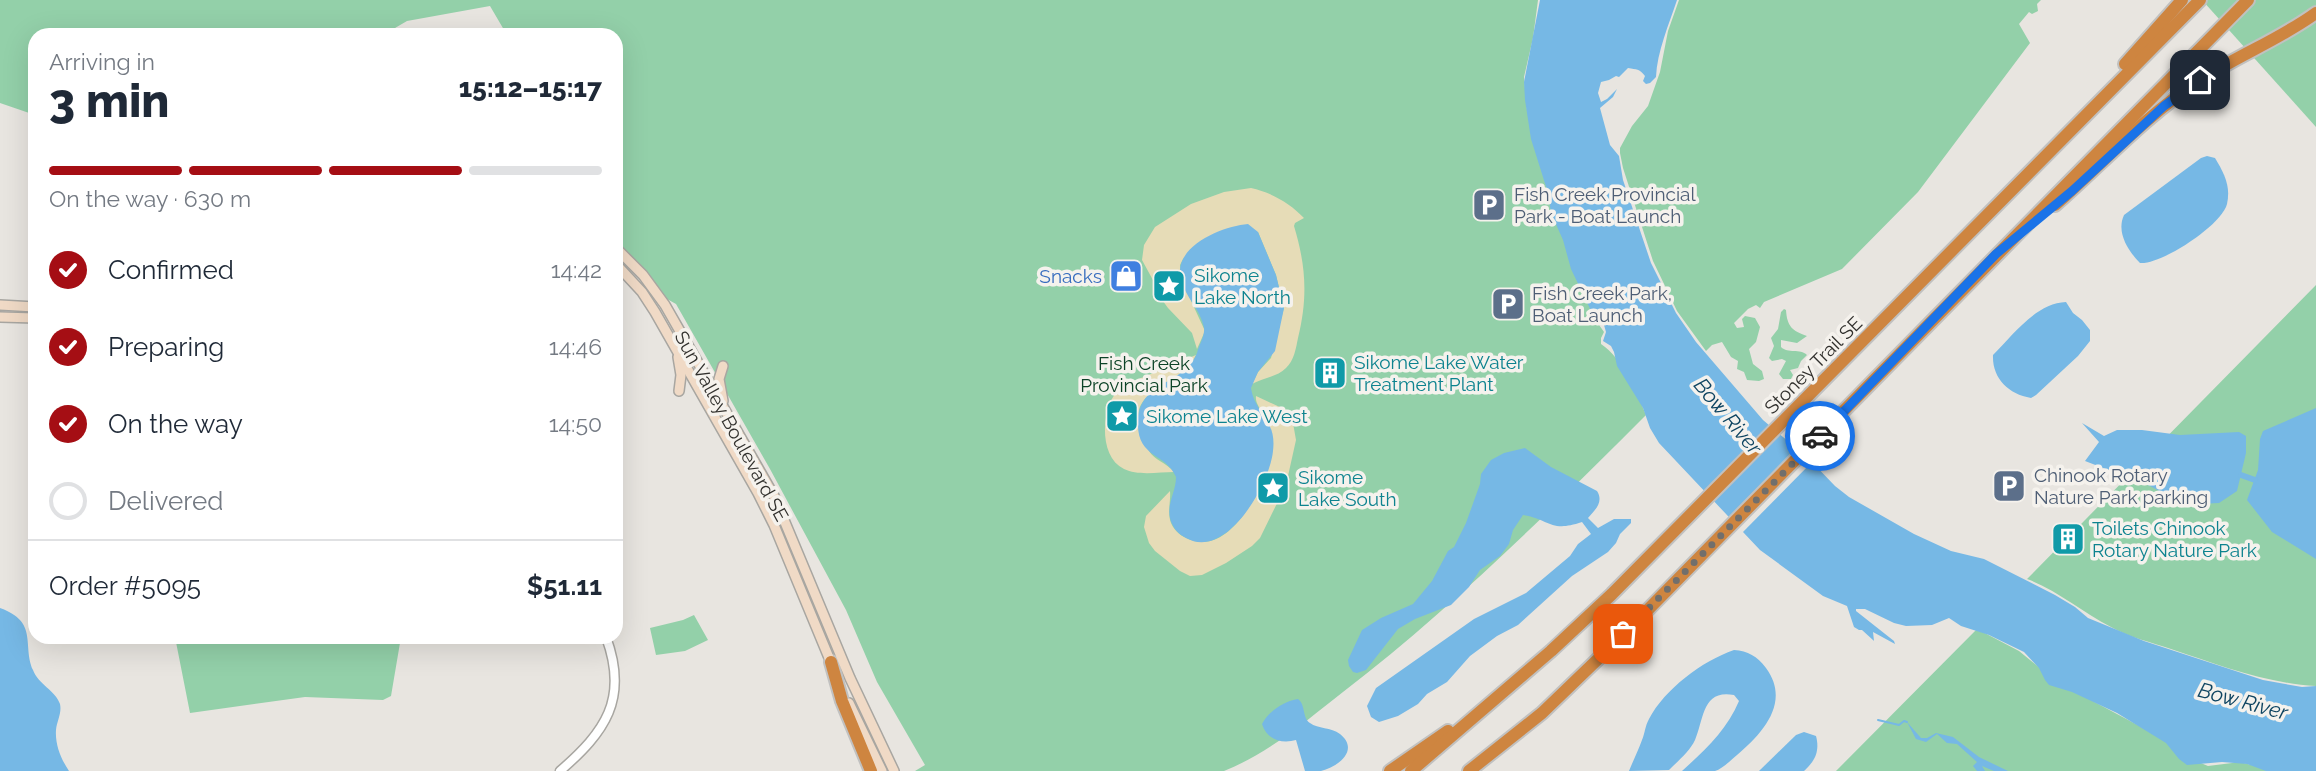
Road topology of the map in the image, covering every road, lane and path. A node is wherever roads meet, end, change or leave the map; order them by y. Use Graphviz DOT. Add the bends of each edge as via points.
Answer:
graph roads {
  1 [pos="2182,0"];
  2 [pos="2200,0"];
  3 [pos="2246,3"];
  4 [pos="2316,13"];
  5 [pos="2079,121"];
  6 [pos="1996,254"];
  7 [pos="623,255"];
  8 [pos="623,272"];
  9 [pos="0,305"];
  10 [pos="28,307"];
  11 [pos="0,317"];
  12 [pos="28,318"];
  13 [pos="674,346"];
  14 [pos="723,366"];
  15 [pos="679,391"];
  16 [pos="726,413"];
  17 [pos="608,644"];
  18 [pos="831,662"];
  19 [pos="1514,684"];
  20 [pos="1542,713"];
  21 [pos="560,771"];
  22 [pos="871,771"];
  23 [pos="882,771"];
  24 [pos="894,771"];
  25 [pos="1390,771"];
  26 [pos="1411,771"];
  27 [pos="1469,771"];
  28 [pos="1479,771"];
  1 -- 5 [label="highway"];
  2 -- 5 [label="highway, Stoney Trail SE"];
  3 -- 6 [label="highway"];
  4 -- 6 [label="highway" via="2183,91"];
  5 -- 19 [label="highway, Stoney Trail SE" via="1675,532"];
  6 -- 20 [label="highway" via="1827,430"];
  7 -- 16 [label="main road, Sun Valley Boulevard SE" via="665,305"];
  8 -- 13 [label="main road, Sun Valley Boulevard SE" via="642,292"];
  9 -- 10 [label="main road"];
  11 -- 12 [label="main road"];
  13 -- 15 [label="main road" via="681,375"];
  13 -- 18 [label="main road, Sun Valley Boulevard SE" via="766,508"];
  14 -- 16 [label="main road" via="719,381"];
  16 -- 24 [label="main road, Sun Valley Boulevard SE" via="774,496 846,670"];
  17 -- 21 [label="street" via="615,690 607,718 592,742"];
  18 -- 22 [label="highway"];
  18 -- 23 [label="main road, Sun Valley Boulevard SE"];
  19 -- 25 [label="highway"];
  19 -- 26 [label="highway, Stoney Trail SE"];
  20 -- 27 [label="highway"];
  20 -- 28 [label="highway"];
}
